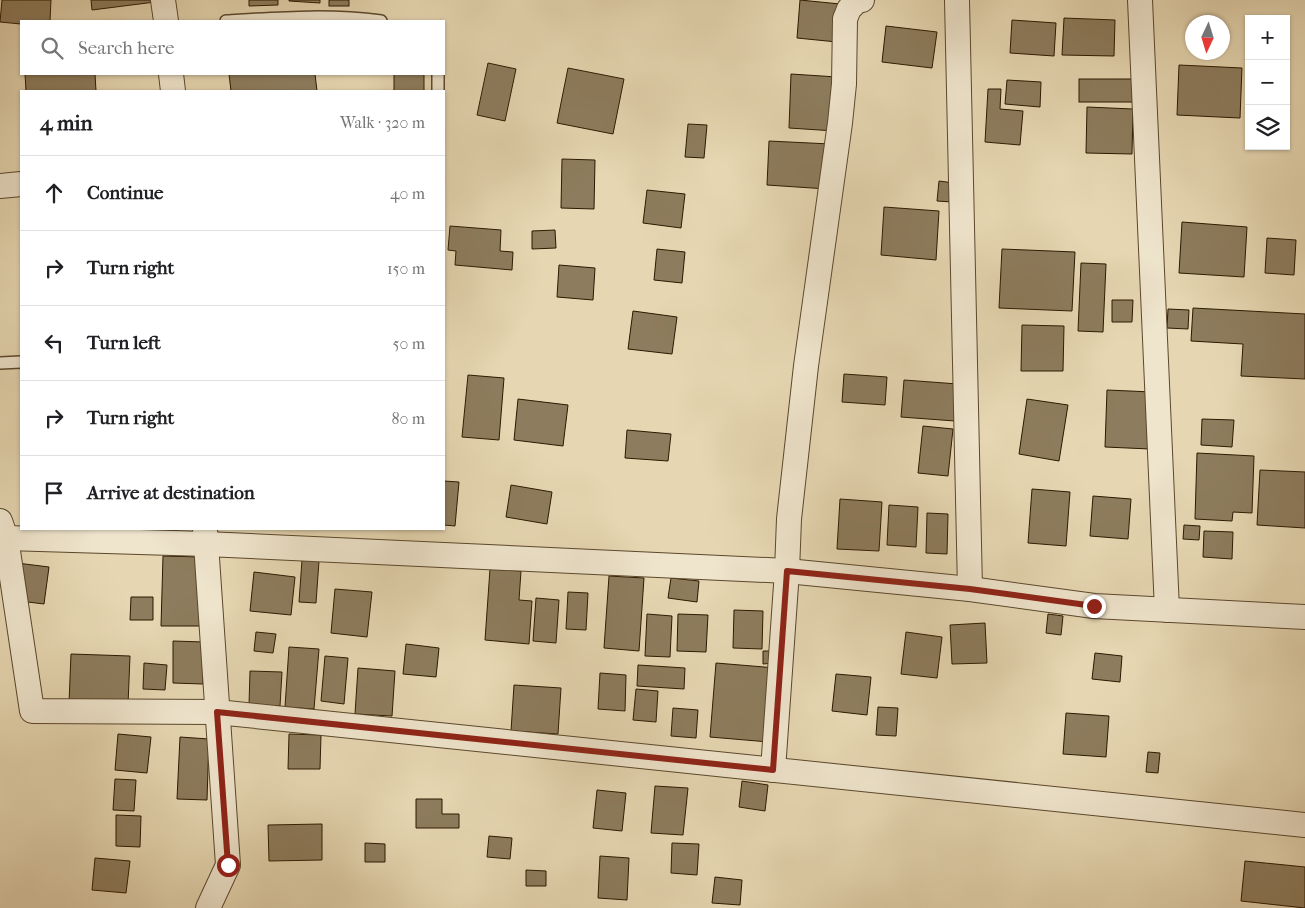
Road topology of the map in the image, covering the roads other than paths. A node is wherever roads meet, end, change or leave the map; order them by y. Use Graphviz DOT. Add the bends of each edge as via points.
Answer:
graph roads {
  1 [pos="162,0"];
  2 [pos="862,0"];
  3 [pos="957,0"];
  4 [pos="1140,0"];
  5 [pos="166,20"];
  6 [pos="243,20"];
  7 [pos="372,20"];
  8 [pos="171,75"];
  9 [pos="438,75"];
  10 [pos="173,90"];
  11 [pos="438,90"];
  12 [pos="20,184"];
  13 [pos="0,186"];
  14 [pos="20,362"];
  15 [pos="0,363"];
  16 [pos="3,530"];
  17 [pos="205,536"];
  18 [pos="787,571"];
  19 [pos="970,589"];
  20 [pos="1167,610"];
  21 [pos="1305,616"];
  22 [pos="217,712"];
  23 [pos="773,770"];
  24 [pos="1305,825"];
  25 [pos="208,908"];
  1 -- 5 [label="street"];
  2 -- 18 [label="street" via="849,9 845,19 840,123 806,366 789,519"];
  3 -- 19 [label="street"];
  4 -- 20 [label="street"];
  6 -- 7 [label="lane" via="313,16"];
  8 -- 10 [label="street"];
  9 -- 11 [label="lane"];
  12 -- 13 [label="street"];
  14 -- 15 [label="lane"];
  16 -- 17 [label="street"];
  16 -- 22 [label="street" via="32,711"];
  17 -- 18 [label="street"];
  17 -- 22 [label="street"];
  18 -- 19 [label="street"];
  18 -- 23 [label="street"];
  19 -- 20 [label="street" via="1094,606"];
  20 -- 21 [label="street"];
  22 -- 23 [label="street"];
  22 -- 25 [label="street" via="228,865"];
  23 -- 24 [label="street"];
}
